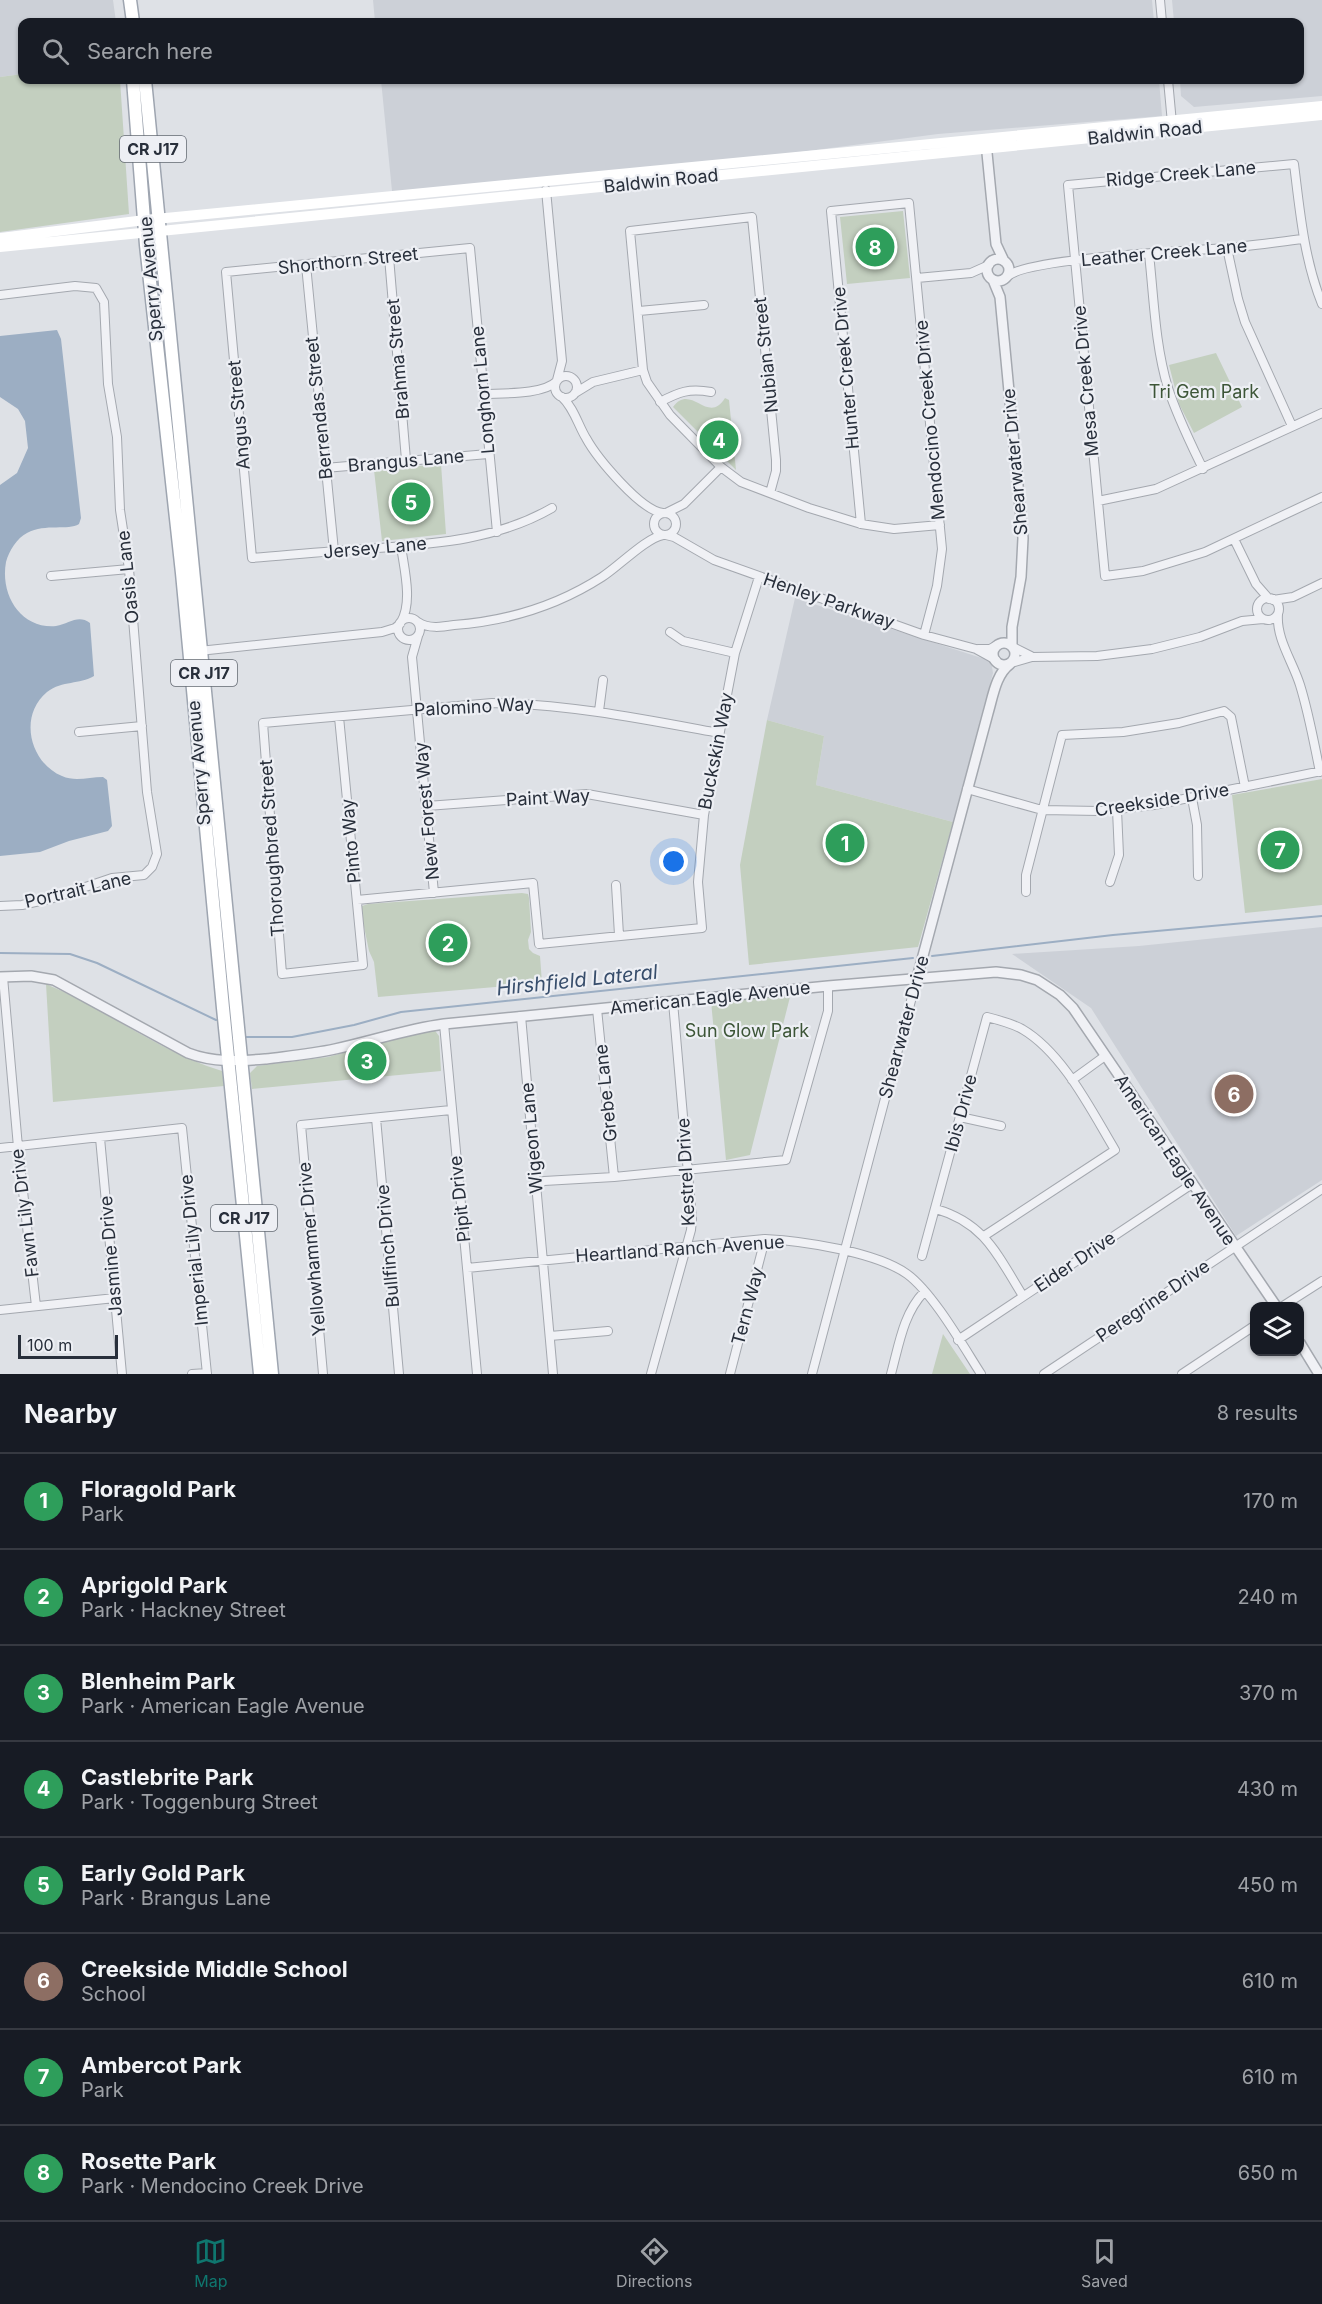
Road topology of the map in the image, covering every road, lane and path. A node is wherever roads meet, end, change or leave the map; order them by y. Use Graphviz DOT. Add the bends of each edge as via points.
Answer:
graph roads {
  1 [pos="130,0"];
  2 [pos="1160,0"];
  3 [pos="132,18"];
  4 [pos="1162,18"];
  5 [pos="133,84"];
  6 [pos="146,84"];
  7 [pos="1168,84"];
  8 [pos="1322,106"];
  9 [pos="1322,115"];
  10 [pos="1173,125"];
  11 [pos="986,144"];
  12 [pos="1068,185"];
  13 [pos="546,187"];
  14 [pos="481,189"];
  15 [pos="432,203"];
  16 [pos="831,211"];
  17 [pos="160,224"];
  18 [pos="145,226"];
  19 [pos="0,238"];
  20 [pos="1303,239"];
  21 [pos="996,244"];
  22 [pos="0,248"];
  23 [pos="470,248"];
  24 [pos="1227,248"];
  25 [pos="1149,254"];
  26 [pos="389,257"];
  27 [pos="1075,261"];
  28 [pos="1005,262"];
  29 [pos="990,263"];
  30 [pos="306,265"];
  31 [pos="1026,268"];
  32 [pos="226,272"];
  33 [pos="971,273"];
  34 [pos="1007,277"];
  35 [pos="917,278"];
  36 [pos="992,279"];
  37 [pos="0,295"];
  38 [pos="1000,297"];
  39 [pos="1322,304"];
  40 [pos="704,305"];
  41 [pos="639,311"];
  42 [pos="562,361"];
  43 [pos="643,370"];
  44 [pos="573,379"];
  45 [pos="557,381"];
  46 [pos="593,381"];
  47 [pos="538,390"];
  48 [pos="711,392"];
  49 [pos="575,393"];
  50 [pos="484,394"];
  51 [pos="560,397"];
  52 [pos="660,402"];
  53 [pos="573,412"];
  54 [pos="1322,412"];
  55 [pos="1292,426"];
  56 [pos="488,454"];
  57 [pos="406,460"];
  58 [pos="721,467"];
  59 [pos="325,468"];
  60 [pos="1203,469"];
  61 [pos="770,493"];
  62 [pos="1322,496"];
  63 [pos="1098,501"];
  64 [pos="684,504"];
  65 [pos="646,506"];
  66 [pos="552,508"];
  67 [pos="665,513"];
  68 [pos="676,523"];
  69 [pos="861,524"];
  70 [pos="653,525"];
  71 [pos="940,525"];
  72 [pos="497,532"];
  73 [pos="664,535"];
  74 [pos="1234,539"];
  75 [pos="644,544"];
  76 [pos="685,544"];
  77 [pos="401,546"];
  78 [pos="334,551"];
  79 [pos="252,558"];
  80 [pos="129,569"];
  81 [pos="51,576"];
  82 [pos="759,577"];
  83 [pos="1322,583"];
  84 [pos="1256,584"];
  85 [pos="1293,597"];
  86 [pos="1271,599"];
  87 [pos="407,601"];
  88 [pos="1257,606"];
  89 [pos="1278,613"];
  90 [pos="1265,620"];
  91 [pos="1242,621"];
  92 [pos="417,622"];
  93 [pos="401,623"];
  94 [pos="436,627"];
  95 [pos="1012,627"];
  96 [pos="382,632"];
  97 [pos="670,632"];
  98 [pos="924,635"];
  99 [pos="418,636"];
  100 [pos="1281,636"];
  101 [pos="403,638"];
  102 [pos="998,645"];
  103 [pos="1013,647"];
  104 [pos="976,649"];
  105 [pos="201,650"];
  106 [pos="188,652"];
  107 [pos="735,653"];
  108 [pos="412,657"];
  109 [pos="1032,657"];
  110 [pos="996,661"];
  111 [pos="1010,663"];
  112 [pos="603,680"];
  113 [pos="997,681"];
  114 [pos="417,710"];
  115 [pos="598,711"];
  116 [pos="339,717"];
  117 [pos="262,723"];
  118 [pos="142,726"];
  119 [pos="79,732"];
  120 [pos="719,733"];
  121 [pos="1321,772"];
  122 [pos="1245,787"];
  123 [pos="967,789"];
  124 [pos="1192,798"];
  125 [pos="427,806"];
  126 [pos="1042,810"];
  127 [pos="1117,810"];
  128 [pos="704,814"];
  129 [pos="152,867"];
  130 [pos="1198,876"];
  131 [pos="1110,882"];
  132 [pos="616,885"];
  133 [pos="1026,892"];
  134 [pos="434,893"];
  135 [pos="357,900"];
  136 [pos="0,906"];
  137 [pos="620,935"];
  138 [pos="363,965"];
  139 [pos="2,977"];
  140 [pos="917,978"];
  141 [pos="828,986"];
  142 [pos="673,1002"];
  143 [pos="597,1009"];
  144 [pos="521,1016"];
  145 [pos="444,1024"];
  146 [pos="1105,1056"];
  147 [pos="234,1061"];
  148 [pos="1072,1080"];
  149 [pos="451,1110"];
  150 [pos="960,1116"];
  151 [pos="376,1118"];
  152 [pos="1002,1126"];
  153 [pos="100,1138"];
  154 [pos="18,1147"];
  155 [pos="0,1148"];
  156 [pos="688,1170"];
  157 [pos="614,1177"];
  158 [pos="1192,1184"];
  159 [pos="537,1185"];
  160 [pos="1322,1189"];
  161 [pos="936,1209"];
  162 [pos="984,1236"];
  163 [pos="765,1239"];
  164 [pos="686,1246"];
  165 [pos="1234,1247"];
  166 [pos="844,1251"];
  167 [pos="922,1256"];
  168 [pos="543,1260"];
  169 [pos="467,1268"];
  170 [pos="1322,1281"];
  171 [pos="924,1292"];
  172 [pos="1023,1296"];
  173 [pos="115,1298"];
  174 [pos="1273,1302"];
  175 [pos="1289,1302"];
  176 [pos="36,1306"];
  177 [pos="0,1310"];
  178 [pos="1250,1329"];
  179 [pos="608,1331"];
  180 [pos="550,1336"];
  181 [pos="958,1340"];
  182 [pos="1304,1350"];
  183 [pos="207,1373"];
  184 [pos="122,1374"];
  185 [pos="192,1374"];
  186 [pos="260,1374"];
  187 [pos="272,1374"];
  188 [pos="323,1374"];
  189 [pos="399,1374"];
  190 [pos="477,1374"];
  191 [pos="554,1374"];
  192 [pos="651,1374"];
  193 [pos="730,1374"];
  194 [pos="812,1374"];
  195 [pos="891,1374"];
  196 [pos="981,1374"];
  197 [pos="1044,1374"];
  198 [pos="1182,1374"];
  199 [pos="1321,1374"];
  1 -- 3 [label="main road"];
  2 -- 4 [label="street"];
  5 -- 18 [label="main road, Sperry Avenue / CR J17"];
  6 -- 17 [label="main road, Sperry Avenue / CR J17"];
  7 -- 10 [label="street"];
  8 -- 10 [label="main road, Baldwin Road"];
  9 -- 10 [label="main road, Baldwin Road"];
  10 -- 11 [label="main road, Baldwin Road"];
  11 -- 13 [label="main road, Baldwin Road"];
  11 -- 21 [label="street"];
  12 -- 20 [label="street, Ridge Creek Lane" via="1294,164"];
  12 -- 27 [label="street, Mesa Creek Drive"];
  13 -- 14 [label="main road, Baldwin Road"];
  13 -- 15 [label="main road, Baldwin Road"];
  13 -- 42 [label="street"];
  14 -- 15 [label="main road" via="477,194"];
  14 -- 17 [label="main road, Baldwin Road"];
  15 -- 17 [label="main road, Baldwin Road"];
  16 -- 35 [label="street, Mendocino Creek Drive" via="909,203"];
  16 -- 69 [label="street, Hunter Creek Drive"];
  17 -- 18 [label="main road, Baldwin Road"];
  17 -- 105 [label="main road, Sperry Avenue / CR J17"];
  18 -- 19 [label="main road, Baldwin Road"];
  18 -- 22 [label="main road, Baldwin Road"];
  18 -- 106 [label="main road, Sperry Avenue / CR J17"];
  20 -- 24 [label="street, Leather Creek Lane"];
  20 -- 39 [label="street" via="1311,278"];
  21 -- 28 [label="street"];
  21 -- 29 [label="street"];
  23 -- 26 [label="street, Shorthorn Street"];
  23 -- 50 [label="street, Longhorn Lane"];
  24 -- 25 [label="street, Leather Creek Lane"];
  24 -- 55 [label="street" via="1245,322"];
  25 -- 27 [label="street, Leather Creek Lane"];
  25 -- 60 [label="street" via="1159,347 1168,386"];
  26 -- 30 [label="street, Shorthorn Street"];
  26 -- 57 [label="street, Brahma Street"];
  27 -- 31 [label="street, Leather Creek Lane"];
  27 -- 63 [label="street, Mesa Creek Drive"];
  28 -- 29 [label="street" via="997,259"];
  28 -- 31 [label="street, Leather Creek Lane"];
  28 -- 34 [label="street" via="1009,269"];
  29 -- 33 [label="street"];
  29 -- 36 [label="street" via="987,271"];
  30 -- 32 [label="street, Shorthorn Street"];
  30 -- 59 [label="street, Berrendas Street"];
  31 -- 34 [label="street, Leather Creek Lane"];
  32 -- 79 [label="street, Angus Street"];
  33 -- 35 [label="street"];
  33 -- 36 [label="street"];
  34 -- 36 [label="street"];
  34 -- 38 [label="street, Shearwater Drive"];
  35 -- 71 [label="street, Mendocino Creek Drive"];
  36 -- 38 [label="street, Shearwater Drive"];
  37 -- 80 [label="street, Oasis Lane" via="75,286 96,288 104,302 108,384"];
  38 -- 95 [label="street, Shearwater Drive" via="1023,538 1022,577"];
  40 -- 41 [label="street"];
  41 -- 43 [label="street"];
  41 -- 61 [label="street, Nubian Street" via="630,231 752,217 776,460"];
  42 -- 44 [label="street"];
  42 -- 45 [label="street"];
  43 -- 46 [label="street"];
  43 -- 52 [label="street"];
  44 -- 45 [label="street" via="566,376"];
  44 -- 46 [label="street"];
  44 -- 49 [label="street"];
  45 -- 47 [label="street"];
  45 -- 51 [label="street" via="555,390"];
  46 -- 49 [label="street"];
  47 -- 50 [label="street"];
  47 -- 51 [label="street"];
  48 -- 52 [label="street" via="694,389"];
  49 -- 51 [label="street" via="569,398"];
  49 -- 53 [label="street"];
  50 -- 56 [label="street, Longhorn Lane"];
  51 -- 53 [label="street"];
  52 -- 58 [label="street"];
  53 -- 65 [label="street" via="597,455"];
  54 -- 55 [label="street"];
  55 -- 60 [label="street"];
  56 -- 57 [label="street, Brangus Lane"];
  56 -- 72 [label="street, Longhorn Lane"];
  57 -- 59 [label="street, Brangus Lane"];
  58 -- 61 [label="street" via="741,482"];
  58 -- 64 [label="street"];
  59 -- 78 [label="street, Berrendas Street"];
  60 -- 63 [label="street" via="1156,489"];
  61 -- 69 [label="street"];
  62 -- 74 [label="street"];
  63 -- 74 [label="street, Mesa Creek Drive" via="1105,576 1172,563"];
  64 -- 67 [label="street"];
  64 -- 68 [label="street"];
  65 -- 67 [label="street"];
  65 -- 70 [label="street"];
  66 -- 72 [label="street, Jersey Lane"];
  67 -- 68 [label="street"];
  67 -- 70 [label="street" via="655,518"];
  68 -- 73 [label="street" via="674,530"];
  68 -- 76 [label="street"];
  69 -- 71 [label="street" via="894,529"];
  70 -- 73 [label="street"];
  70 -- 75 [label="street"];
  71 -- 98 [label="street, Mendocino Creek Drive" via="940,570"];
  72 -- 77 [label="street, Jersey Lane"];
  73 -- 75 [label="street"];
  73 -- 76 [label="street, Henley Parkway"];
  74 -- 84 [label="street"];
  75 -- 94 [label="street" via="601,578 551,604 502,619"];
  76 -- 82 [label="street, Henley Parkway" via="707,558"];
  77 -- 78 [label="street, Jersey Lane"];
  77 -- 87 [label="street"];
  78 -- 79 [label="street, Jersey Lane"];
  80 -- 81 [label="street"];
  80 -- 118 [label="street, Oasis Lane"];
  82 -- 98 [label="street, Henley Parkway"];
  82 -- 107 [label="street, Buckskin Way"];
  83 -- 85 [label="street"];
  84 -- 86 [label="street"];
  84 -- 88 [label="street"];
  85 -- 86 [label="street"];
  85 -- 89 [label="street"];
  86 -- 88 [label="street"];
  86 -- 89 [label="street" via="1278,604"];
  87 -- 92 [label="street"];
  87 -- 93 [label="street"];
  88 -- 90 [label="street" via="1258,615"];
  88 -- 91 [label="street"];
  89 -- 90 [label="street"];
  89 -- 100 [label="street"];
  90 -- 91 [label="street"];
  90 -- 100 [label="street"];
  91 -- 109 [label="street" via="1152,649 1097,656"];
  92 -- 93 [label="street" via="409,618"];
  92 -- 94 [label="street"];
  92 -- 99 [label="street"];
  93 -- 96 [label="street"];
  93 -- 101 [label="street"];
  94 -- 99 [label="street"];
  95 -- 102 [label="street, Shearwater Drive"];
  95 -- 103 [label="street, Shearwater Drive"];
  96 -- 101 [label="street"];
  96 -- 105 [label="street"];
  97 -- 107 [label="street" via="682,641"];
  98 -- 104 [label="street, Henley Parkway"];
  99 -- 101 [label="street"];
  99 -- 108 [label="street, New Forest Way"];
  100 -- 121 [label="street" via="1300,683"];
  101 -- 108 [label="street, New Forest Way"];
  102 -- 103 [label="street"];
  102 -- 104 [label="street, Henley Parkway"];
  102 -- 110 [label="street" via="993,653"];
  103 -- 109 [label="street"];
  103 -- 111 [label="street" via="1015,656"];
  104 -- 110 [label="street, Henley Parkway"];
  105 -- 106 [label="street"];
  105 -- 147 [label="main road, Sperry Avenue / CR J17"];
  106 -- 147 [label="main road, Sperry Avenue / CR J17"];
  107 -- 120 [label="street, Buckskin Way"];
  108 -- 114 [label="street, New Forest Way"];
  109 -- 111 [label="street"];
  110 -- 111 [label="street"];
  110 -- 113 [label="street, Shearwater Drive"];
  111 -- 113 [label="street, Shearwater Drive"];
  112 -- 115 [label="street"];
  113 -- 123 [label="street, Shearwater Drive"];
  114 -- 115 [label="street, Palomino Way" via="522,704"];
  114 -- 116 [label="street, Palomino Way"];
  114 -- 125 [label="street, New Forest Way"];
  115 -- 120 [label="street, Palomino Way"];
  116 -- 117 [label="street, Palomino Way"];
  116 -- 135 [label="street, Pinto Way"];
  117 -- 138 [label="street, Thoroughbred Street" via="282,974"];
  118 -- 119 [label="street"];
  118 -- 129 [label="street, Oasis Lane" via="157,854"];
  120 -- 128 [label="street, Buckskin Way"];
  121 -- 122 [label="street, Creekside Drive"];
  122 -- 124 [label="street, Creekside Drive"];
  122 -- 126 [label="street" via="1231,717 1222,711 1123,732 1062,735"];
  123 -- 126 [label="street, Creekside Drive"];
  123 -- 140 [label="street, Shearwater Drive"];
  124 -- 127 [label="street, Creekside Drive"];
  124 -- 130 [label="street" via="1198,834"];
  125 -- 128 [label="street, Paint Way" via="587,794"];
  125 -- 134 [label="street, New Forest Way"];
  126 -- 127 [label="street, Creekside Drive"];
  126 -- 133 [label="street" via="1026,875"];
  127 -- 131 [label="street" via="1119,855"];
  128 -- 137 [label="street, Buckskin Way" via="698,882 702,928"];
  129 -- 136 [label="street, Portrait Lane" via="144,875 112,878 43,900"];
  132 -- 137 [label="street"];
  134 -- 135 [label="street"];
  134 -- 137 [label="street" via="533,883 539,944"];
  135 -- 138 [label="street, Pinto Way"];
  139 -- 147 [label="street, American Eagle Avenue" via="54,980 188,1053 210,1060"];
  139 -- 154 [label="street, Fawn Lily Drive"];
  140 -- 141 [label="street, American Eagle Avenue"];
  140 -- 146 [label="street, American Eagle Avenue" via="1004,972 1037,980 1067,1001"];
  140 -- 166 [label="street, Shearwater Drive"];
  141 -- 142 [label="street, American Eagle Avenue"];
  141 -- 156 [label="street" via="828,1011 786,1160"];
  142 -- 143 [label="street, American Eagle Avenue"];
  142 -- 156 [label="street, Kestrel Drive"];
  143 -- 144 [label="street, American Eagle Avenue"];
  143 -- 157 [label="street, Grebe Lane"];
  144 -- 145 [label="street, American Eagle Avenue"];
  144 -- 159 [label="street, Wigeon Lane"];
  145 -- 147 [label="street, American Eagle Avenue" via="314,1054"];
  145 -- 149 [label="street, Pipit Drive"];
  146 -- 148 [label="street"];
  146 -- 158 [label="street, American Eagle Avenue"];
  147 -- 186 [label="main road, Sperry Avenue / CR J17"];
  147 -- 187 [label="main road, Sperry Avenue / CR J17"];
  148 -- 150 [label="street, Ibis Drive" via="1030,1034 987,1017"];
  148 -- 162 [label="street" via="1115,1150"];
  149 -- 151 [label="street"];
  149 -- 169 [label="street, Pipit Drive"];
  150 -- 152 [label="street"];
  150 -- 161 [label="street, Ibis Drive"];
  151 -- 188 [label="street, Yellowhammer Drive" via="301,1125"];
  151 -- 189 [label="street, Bullfinch Drive"];
  153 -- 154 [label="street"];
  153 -- 173 [label="street, Jasmine Drive"];
  153 -- 183 [label="street, Imperial Lily Drive" via="182,1128"];
  154 -- 155 [label="street"];
  154 -- 176 [label="street, Fawn Lily Drive"];
  156 -- 157 [label="street"];
  156 -- 164 [label="street, Kestrel Drive" via="692,1219"];
  157 -- 159 [label="street" via="544,1181"];
  158 -- 165 [label="street, American Eagle Avenue"];
  158 -- 172 [label="street, Eider Drive"];
  159 -- 168 [label="street, Wigeon Lane"];
  160 -- 165 [label="street, Peregrine Drive"];
  161 -- 162 [label="street" via="963,1219"];
  161 -- 167 [label="street, Ibis Drive"];
  162 -- 172 [label="street"];
  163 -- 164 [label="street, Heartland Ranch Avenue"];
  163 -- 166 [label="street, Heartland Ranch Avenue" via="805,1241"];
  163 -- 193 [label="street, Tern Way"];
  164 -- 168 [label="street, Heartland Ranch Avenue"];
  164 -- 192 [label="street, Kestrel Drive"];
  165 -- 174 [label="street, American Eagle Avenue"];
  165 -- 197 [label="street, Peregrine Drive"];
  166 -- 171 [label="street, Heartland Ranch Avenue" via="896,1268"];
  166 -- 194 [label="street, Shearwater Drive"];
  168 -- 169 [label="street, Heartland Ranch Avenue"];
  168 -- 180 [label="street, Wigeon Lane"];
  169 -- 190 [label="street, Pipit Drive"];
  170 -- 175 [label="street"];
  171 -- 181 [label="street, Heartland Ranch Avenue"];
  171 -- 195 [label="street" via="907,1316"];
  172 -- 181 [label="street, Eider Drive"];
  173 -- 176 [label="street"];
  173 -- 184 [label="street, Jasmine Drive"];
  176 -- 177 [label="street"];
  178 -- 198 [label="street"];
  179 -- 180 [label="street"];
  180 -- 191 [label="street, Wigeon Lane"];
  181 -- 196 [label="street, Heartland Ranch Avenue"];
  182 -- 199 [label="street"];
  183 -- 185 [label="street"];
}
